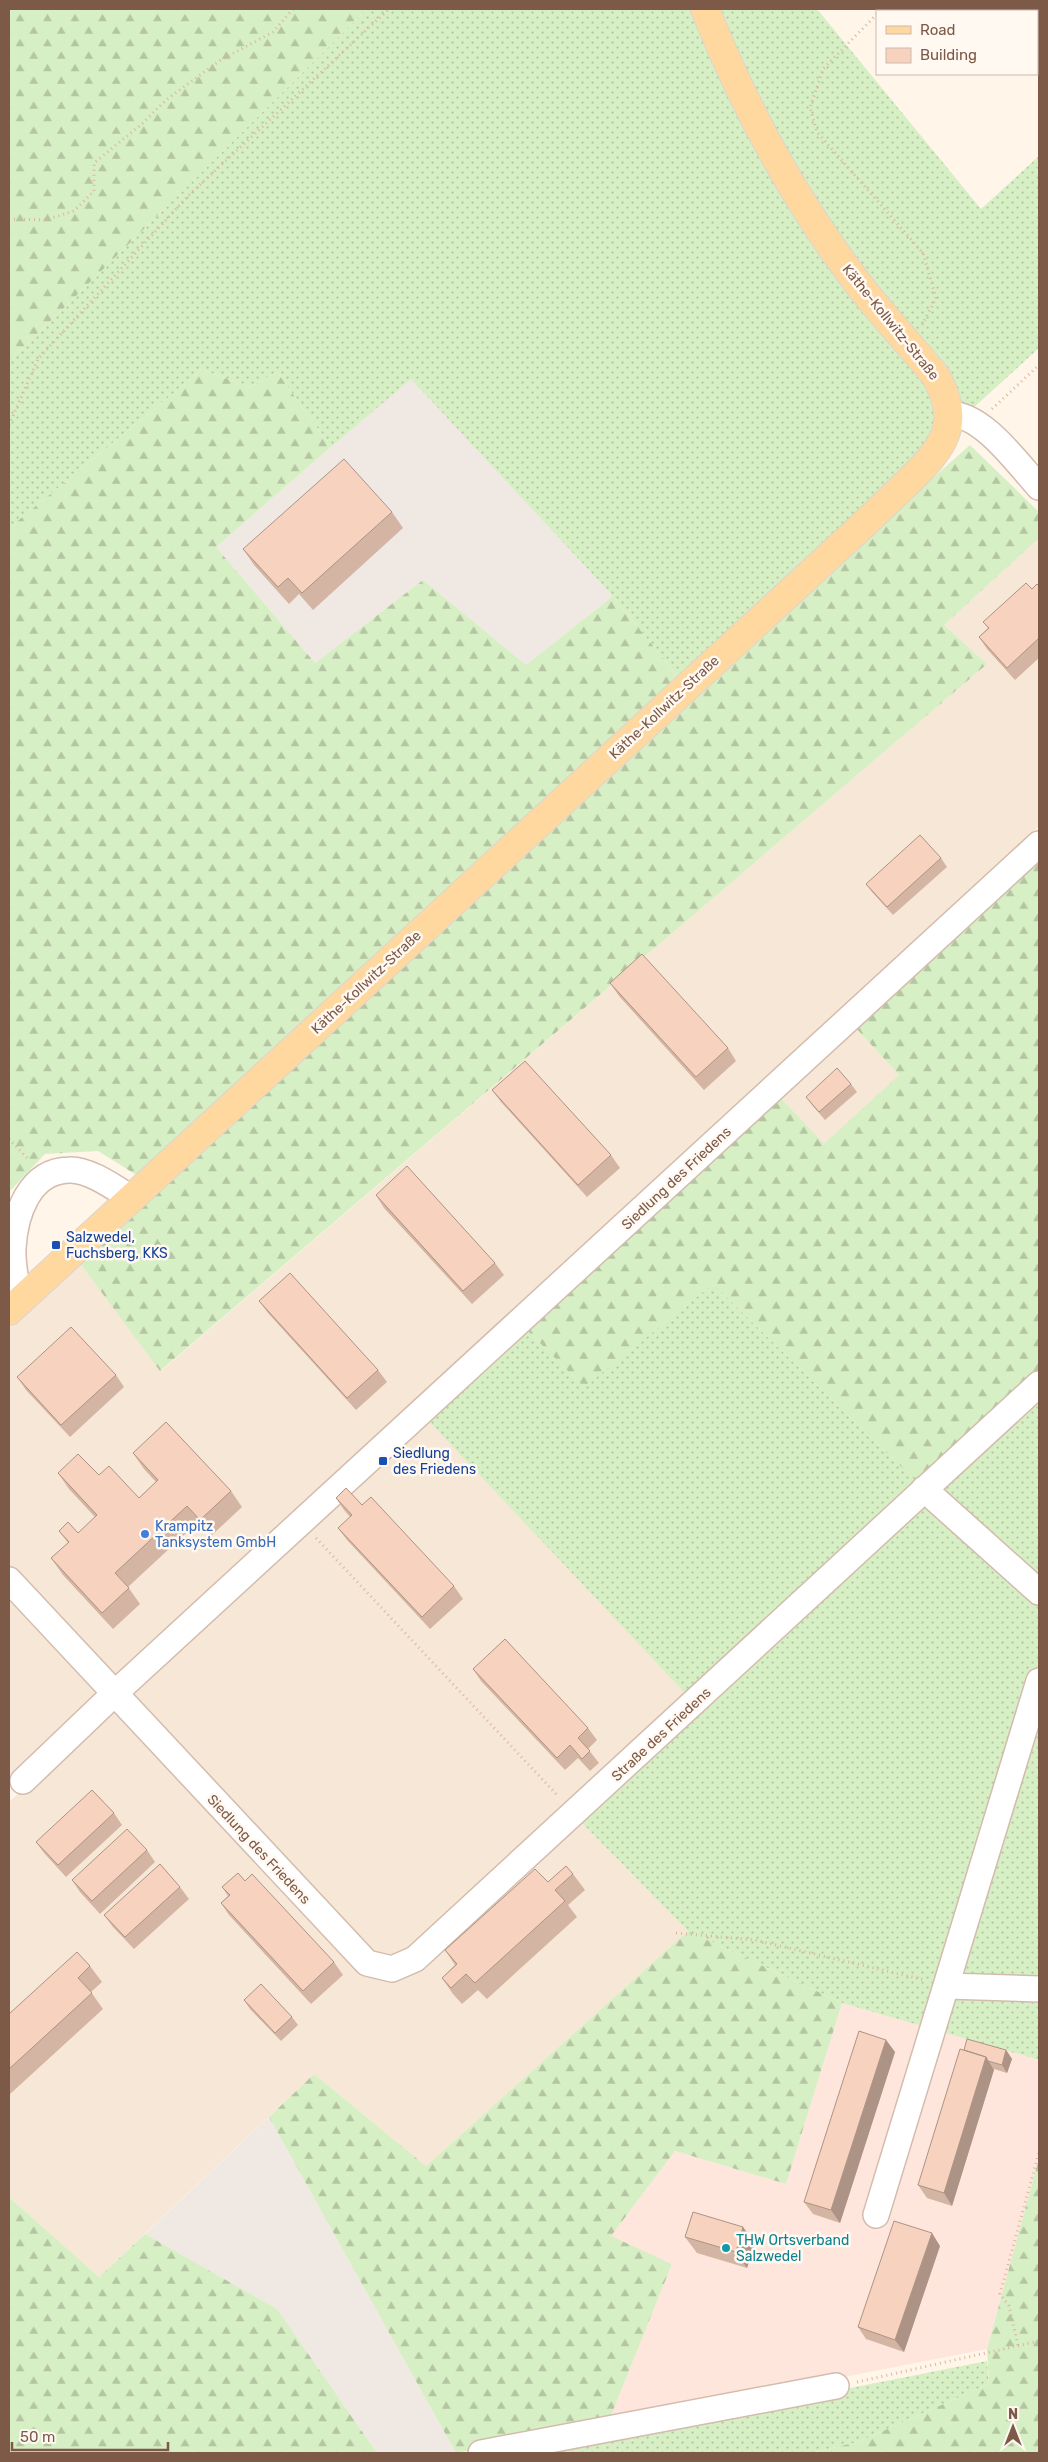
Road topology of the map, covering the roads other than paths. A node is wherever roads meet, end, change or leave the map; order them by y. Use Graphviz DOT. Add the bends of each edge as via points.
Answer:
graph roads {
  1 [pos="705,9"];
  2 [pos="949,414"];
  3 [pos="1039,487"];
  4 [pos="1039,844"];
  5 [pos="131,1198"];
  6 [pos="14,1306"];
  7 [pos="1039,1384"];
  8 [pos="924,1489"];
  9 [pos="9,1580"];
  10 [pos="1039,1592"];
  11 [pos="1039,1681"];
  12 [pos="114,1694"];
  13 [pos="23,1781"];
  14 [pos="392,1969"];
  15 [pos="948,1986"];
  16 [pos="1039,1989"];
  17 [pos="876,2215"];
  18 [pos="836,2386"];
  19 [pos="481,2453"];
  1 -- 2 [label="main road, Käthe-Kollwitz-Straße" via="762,132 805,208 864,291 935,374 944,390"];
  2 -- 3 [label="street" via="959,414 977,423"];
  2 -- 5 [label="main road, Käthe-Kollwitz-Straße" via="944,440 936,453 884,505"];
  4 -- 12 [label="street, Siedlung des Friedens"];
  5 -- 6 [label="main road, Käthe-Kollwitz-Straße"];
  5 -- 6 [label="street" via="97,1177 70,1169 43,1176 20,1205 13,1249"];
  7 -- 8 [label="street, Straße des Friedens"];
  8 -- 10 [label="street"];
  8 -- 14 [label="street, Straße des Friedens" via="416,1959"];
  9 -- 12 [label="street, Siedlung des Friedens"];
  11 -- 15 [label="street"];
  12 -- 13 [label="street, Siedlung des Friedens"];
  12 -- 14 [label="street, Siedlung des Friedens" via="367,1963"];
  15 -- 16 [label="street"];
  15 -- 17 [label="street"];
  18 -- 19 [label="street"];
}
